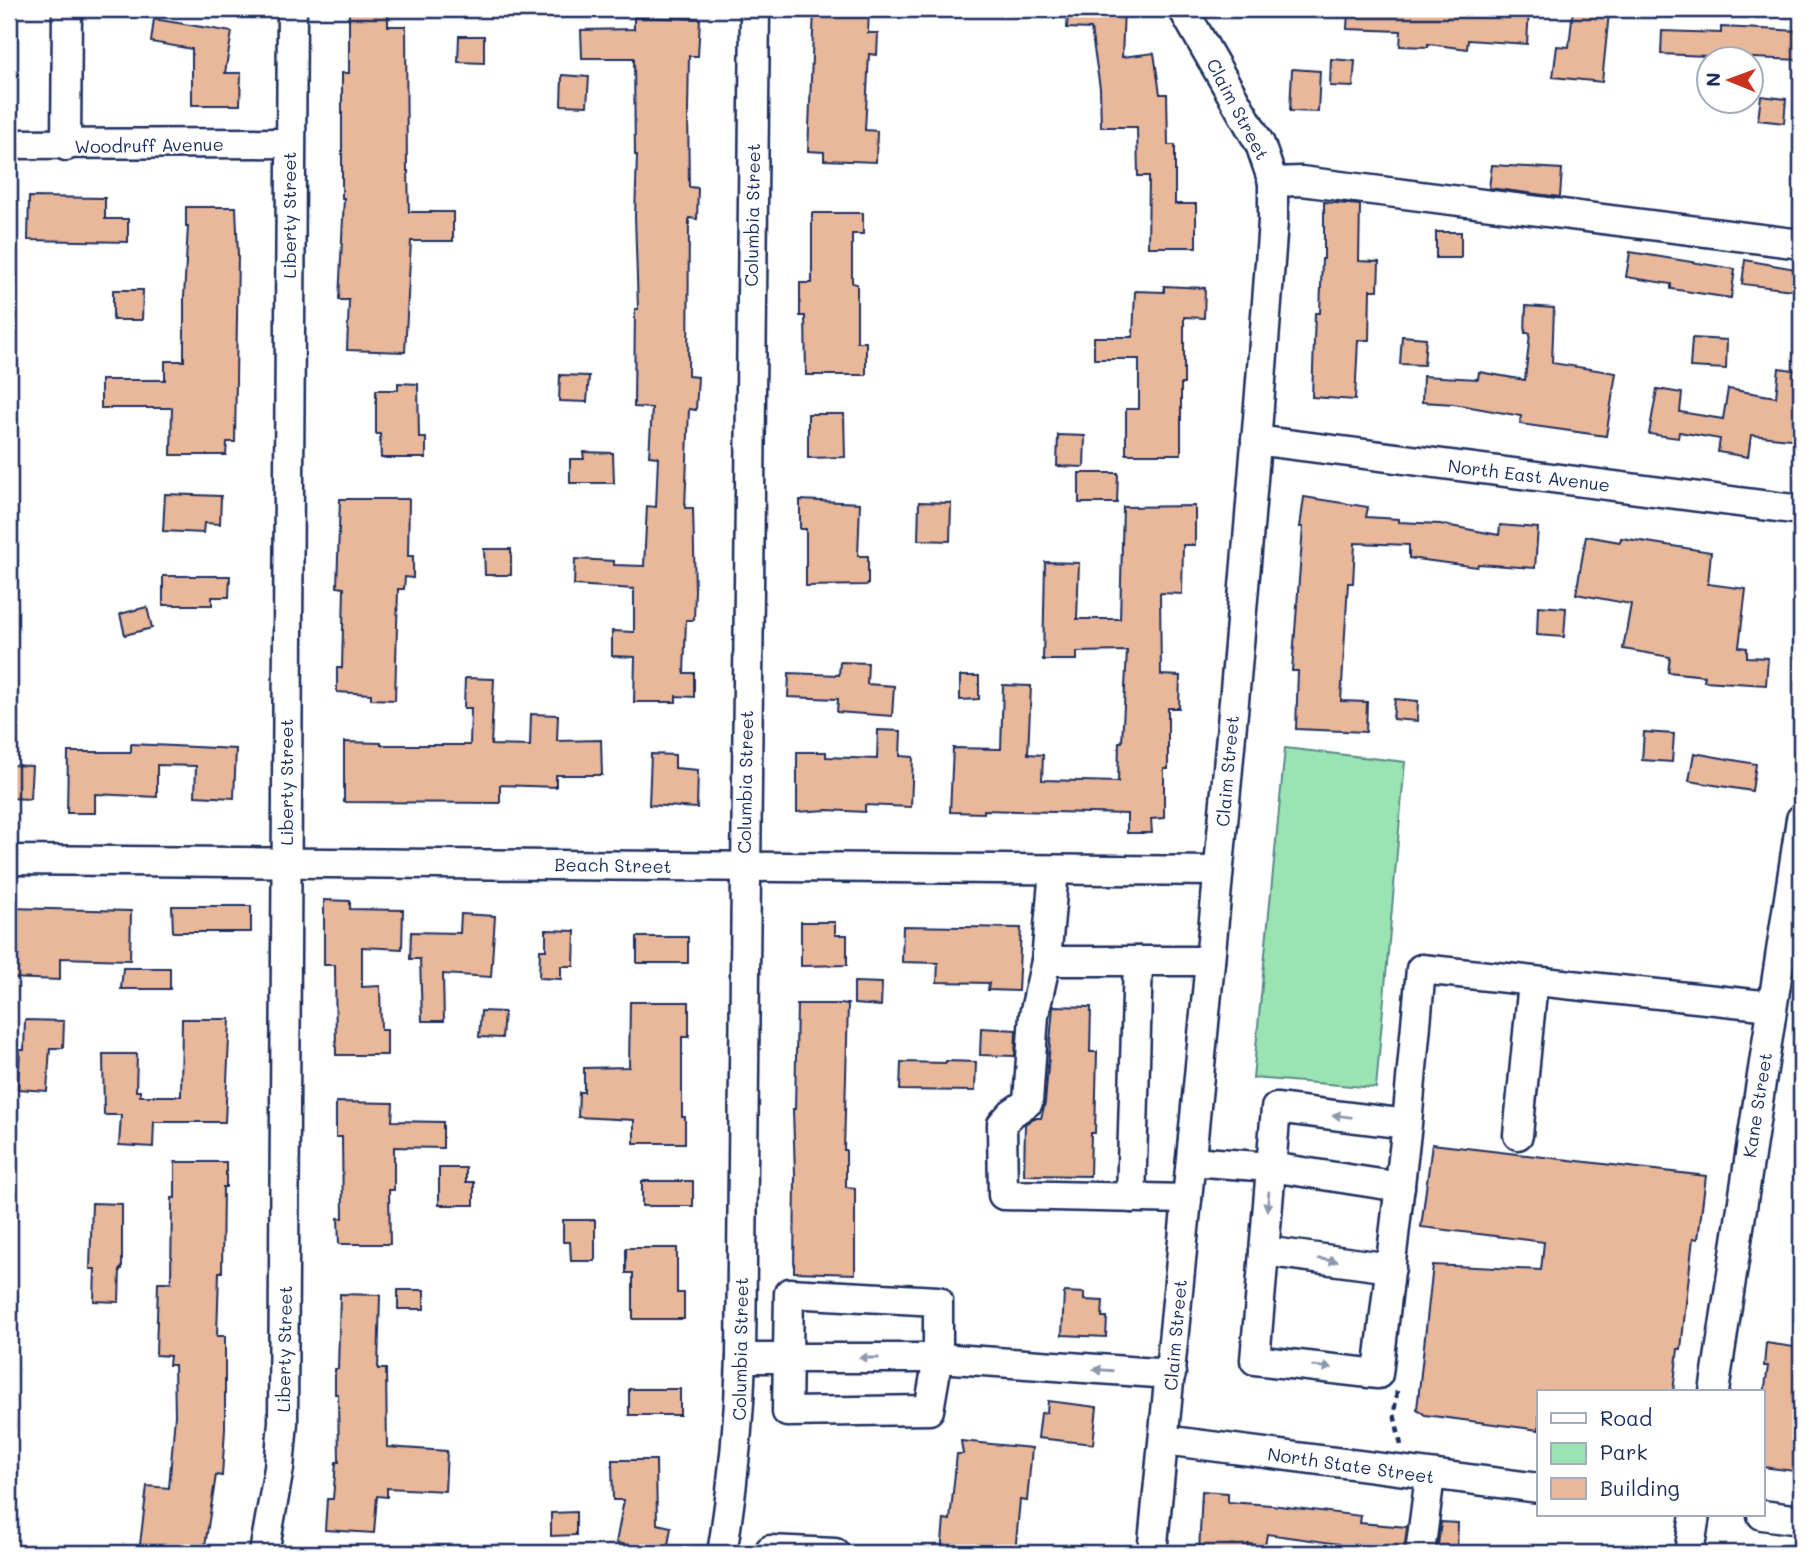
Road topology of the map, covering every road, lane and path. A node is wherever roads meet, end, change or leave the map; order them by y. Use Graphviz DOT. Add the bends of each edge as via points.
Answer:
graph roads {
  1 [pos="67,9"];
  2 [pos="292,9"];
  3 [pos="755,9"];
  4 [pos="1184,9"];
  5 [pos="290,143"];
  6 [pos="9,145"];
  7 [pos="66,146"];
  8 [pos="1273,182"];
  9 [pos="1801,244"];
  10 [pos="1256,440"];
  11 [pos="1801,510"];
  12 [pos="1801,819"];
  13 [pos="9,860"];
  14 [pos="286,862"];
  15 [pos="745,867"];
  16 [pos="1054,870"];
  17 [pos="1217,871"];
  18 [pos="1046,961"];
  19 [pos="1138,961"];
  20 [pos="1210,961"];
  21 [pos="1533,982"];
  22 [pos="1772,1006"];
  23 [pos="1407,1124"];
  24 [pos="1518,1136"];
  25 [pos="1191,1161"];
  26 [pos="1271,1167"];
  27 [pos="1400,1187"];
  28 [pos="1131,1198"];
  29 [pos="1187,1199"];
  30 [pos="1264,1251"];
  31 [pos="1391,1268"];
  32 [pos="741,1358"];
  33 [pos="788,1358"];
  34 [pos="937,1358"];
  35 [pos="1171,1374"];
  36 [pos="1714,1390"];
  37 [pos="1394,1414"];
  38 [pos="1164,1440"];
  39 [pos="1401,1445"];
  40 [pos="1430,1476"];
  41 [pos="1537,1488"];
  42 [pos="1764,1515"];
  43 [pos="1695,1516"];
  44 [pos="1801,1520"];
  45 [pos="264,1553"];
  46 [pos="722,1553"];
  47 [pos="769,1553"];
  48 [pos="835,1553"];
  49 [pos="1152,1553"];
  50 [pos="1420,1553"];
  51 [pos="1689,1553"];
  1 -- 7 [label="street"];
  2 -- 5 [label="street, Liberty Street"];
  3 -- 15 [label="street, Columbia Street"];
  4 -- 8 [label="street, Claim Street" via="1260,144"];
  5 -- 7 [label="street, Woodruff Avenue"];
  5 -- 14 [label="street, Liberty Street"];
  6 -- 7 [label="street, Woodruff Avenue"];
  8 -- 9 [label="street" via="1301,181"];
  8 -- 10 [label="street, Claim Street"];
  10 -- 11 [label="street, North East Avenue"];
  10 -- 17 [label="street, Claim Street"];
  12 -- 22 [label="street, Kane Street"];
  13 -- 14 [label="street, Beach Street"];
  14 -- 15 [label="street, Beach Street"];
  14 -- 45 [label="street, Liberty Street" via="283,1422"];
  15 -- 16 [label="street, Beach Street"];
  15 -- 32 [label="street, Columbia Street"];
  16 -- 17 [label="street, Beach Street"];
  16 -- 18 [label="street"];
  17 -- 20 [label="street, Claim Street"];
  18 -- 19 [label="street"];
  18 -- 28 [label="street" via="1034,1015 1028,1102 1002,1124 1003,1195"];
  19 -- 20 [label="street"];
  19 -- 28 [label="street"];
  20 -- 25 [label="street, Claim Street"];
  21 -- 22 [label="street"];
  21 -- 23 [label="street" via="1421,969"];
  21 -- 24 [label="street"];
  22 -- 36 [label="street, Kane Street"];
  23 -- 26 [label="street, one-way" via="1276,1108"];
  23 -- 27 [label="street"];
  25 -- 26 [label="street"];
  25 -- 29 [label="street, Claim Street"];
  26 -- 27 [label="street"];
  26 -- 30 [label="street, one-way"];
  27 -- 31 [label="street"];
  28 -- 29 [label="street"];
  29 -- 35 [label="street, Claim Street"];
  30 -- 31 [label="street, one-way"];
  30 -- 31 [label="street, one-way" via="1255,1360 1378,1374"];
  32 -- 33 [label="street"];
  32 -- 46 [label="street, Columbia Street" via="734,1483"];
  34 -- 33 [label="street, one-way"];
  33 -- 34 [label="street" via="787,1412 929,1410"];
  33 -- 34 [label="street" via="789,1293 938,1301"];
  35 -- 34 [label="street, one-way"];
  35 -- 38 [label="street, Claim Street"];
  37 -- 39 [label="path"];
  38 -- 40 [label="street, North State Street"];
  38 -- 49 [label="street, Claim Street"];
  40 -- 41 [label="street, North State Street"];
  40 -- 50 [label="street"];
  42 -- 44 [label="street"];
  43 -- 51 [label="street"];
  47 -- 48 [label="street"];
}
